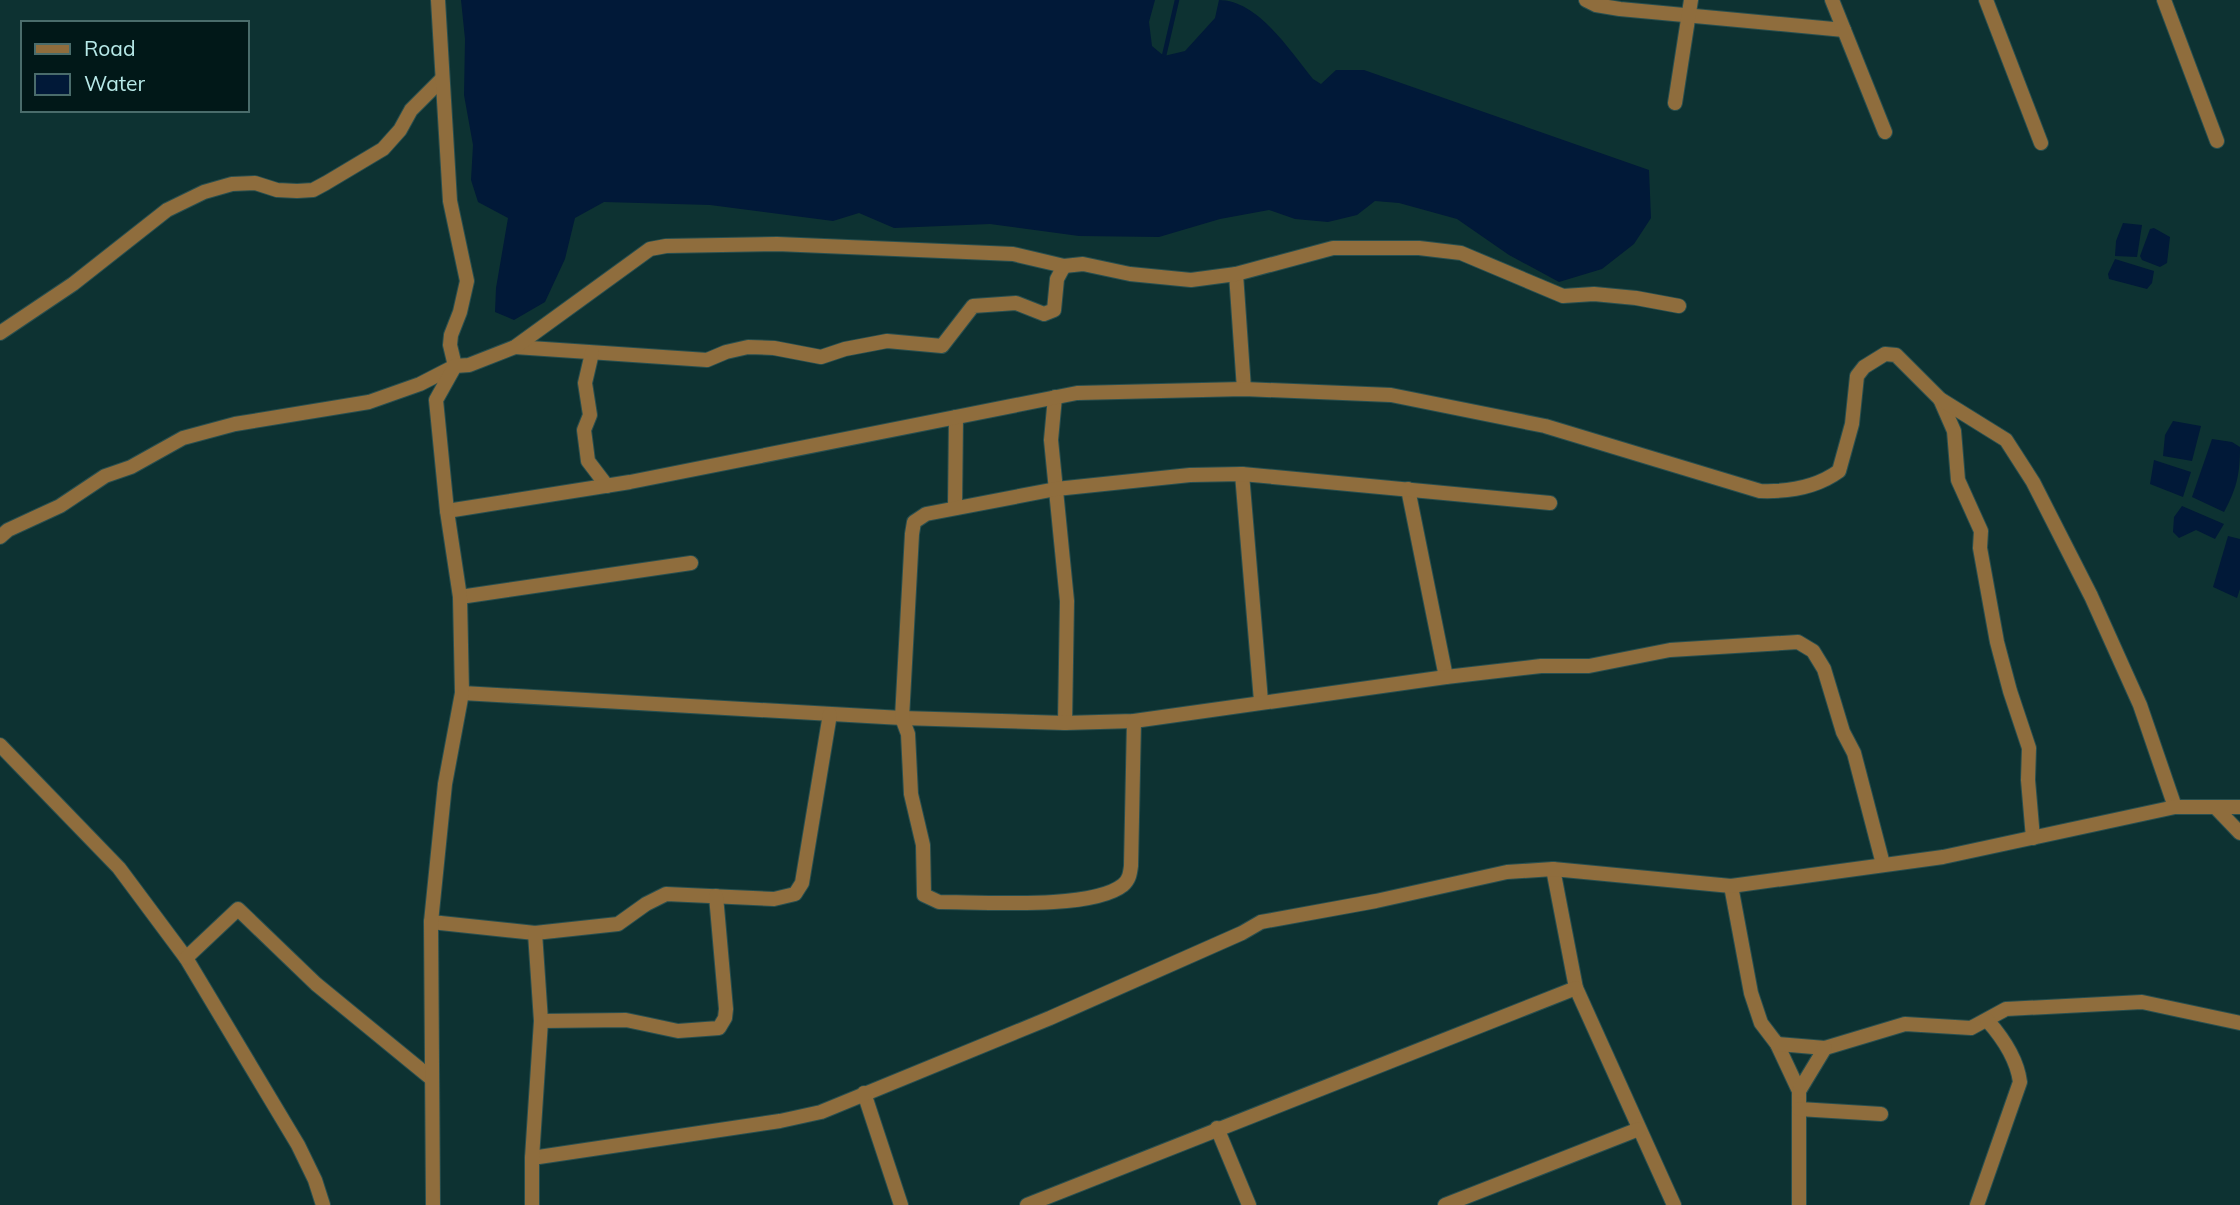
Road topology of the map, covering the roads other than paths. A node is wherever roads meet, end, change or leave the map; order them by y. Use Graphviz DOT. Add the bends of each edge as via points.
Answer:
graph roads {
  1 [pos="438,0"];
  2 [pos="1586,0"];
  3 [pos="1691,0"];
  4 [pos="1832,0"];
  5 [pos="1986,0"];
  6 [pos="2164,0"];
  7 [pos="1689,16"];
  8 [pos="1844,30"];
  9 [pos="441,80"];
  10 [pos="1675,103"];
  11 [pos="1885,132"];
  12 [pos="2217,141"];
  13 [pos="2040,144"];
  14 [pos="1064,266"];
  15 [pos="1236,274"];
  16 [pos="1679,306"];
  17 [pos="0,333"];
  18 [pos="515,347"];
  19 [pos="592,353"];
  20 [pos="455,366"];
  21 [pos="1244,389"];
  22 [pos="1055,397"];
  23 [pos="1940,399"];
  24 [pos="956,417"];
  25 [pos="1242,474"];
  26 [pos="607,486"];
  27 [pos="1056,489"];
  28 [pos="1408,489"];
  29 [pos="1550,503"];
  30 [pos="955,508"];
  31 [pos="447,511"];
  32 [pos="0,537"];
  33 [pos="691,563"];
  34 [pos="460,597"];
  35 [pos="1446,677"];
  36 [pos="462,693"];
  37 [pos="1261,701"];
  38 [pos="830,714"];
  39 [pos="902,718"];
  40 [pos="1134,721"];
  41 [pos="1065,723"];
  42 [pos="0,745"];
  43 [pos="2175,807"];
  44 [pos="2240,807"];
  45 [pos="2217,809"];
  46 [pos="2240,833"];
  47 [pos="2033,838"];
  48 [pos="1883,864"];
  49 [pos="1553,869"];
  50 [pos="1731,886"];
  51 [pos="716,896"];
  52 [pos="431,922"];
  53 [pos="535,933"];
  54 [pos="186,958"];
  55 [pos="1576,988"];
  56 [pos="1987,1020"];
  57 [pos="541,1021"];
  58 [pos="2240,1024"];
  59 [pos="1777,1044"];
  60 [pos="1825,1048"];
  61 [pos="432,1079"];
  62 [pos="1799,1091"];
  63 [pos="864,1093"];
  64 [pos="1799,1110"];
  65 [pos="1881,1114"];
  66 [pos="1217,1128"];
  67 [pos="1639,1129"];
  68 [pos="532,1158"];
  69 [pos="1060,1199"];
  70 [pos="323,1205"];
  71 [pos="433,1205"];
  72 [pos="532,1205"];
  73 [pos="901,1205"];
  74 [pos="1027,1205"];
  75 [pos="1249,1205"];
  76 [pos="1446,1205"];
  77 [pos="1674,1205"];
  78 [pos="1799,1205"];
  79 [pos="1977,1205"];
  1 -- 9 [label="street"];
  2 -- 7 [label="street" via="1620,9"];
  3 -- 7 [label="street"];
  4 -- 8 [label="street"];
  5 -- 13 [label="street"];
  6 -- 12 [label="street"];
  7 -- 8 [label="street"];
  7 -- 10 [label="street"];
  8 -- 11 [label="street"];
  9 -- 17 [label="street" via="411,110 383,149 326,183 313,190 277,190 255,183 204,192 167,210 73,284"];
  9 -- 20 [label="street" via="450,201 467,281 451,335"];
  14 -- 15 [label="street" via="1083,264 1191,280"];
  14 -- 18 [label="street" via="1013,254 777,244 666,246 650,249"];
  14 -- 19 [label="street" via="1057,279 1054,310 1044,314 1016,303 973,306 942,346 887,341 821,357 748,348 707,360"];
  15 -- 16 [label="street" via="1333,248 1419,247 1461,253 1563,296 1594,294"];
  15 -- 21 [label="street"];
  18 -- 19 [label="street"];
  18 -- 20 [label="street"];
  19 -- 26 [label="street" via="584,383 590,415 584,430 588,461"];
  20 -- 31 [label="street" via="436,400"];
  20 -- 32 [label="street" via="369,402 235,424 183,438 105,476"];
  21 -- 22 [label="street"];
  21 -- 23 [label="street" via="1391,395 1545,426 1760,491 1780,492 1824,482 1839,471 1852,424 1857,376 1885,354 1896,355"];
  22 -- 24 [label="street"];
  22 -- 27 [label="street" via="1051,440"];
  23 -- 43 [label="street" via="2007,440 2033,482 2140,705"];
  23 -- 47 [label="street" via="1954,431 1958,480 1981,531 1997,642 2029,747"];
  24 -- 26 [label="street"];
  24 -- 30 [label="street"];
  25 -- 27 [label="street"];
  25 -- 28 [label="street"];
  25 -- 37 [label="street"];
  26 -- 31 [label="street"];
  27 -- 30 [label="street"];
  27 -- 41 [label="street" via="1067,601"];
  28 -- 29 [label="street"];
  28 -- 35 [label="street"];
  30 -- 39 [label="street" via="926,514 914,523"];
  31 -- 34 [label="street"];
  33 -- 34 [label="street"];
  34 -- 36 [label="street"];
  35 -- 37 [label="street"];
  35 -- 48 [label="street" via="1541,666 1589,666 1670,650 1798,642 1813,652 1824,669 1854,753"];
  36 -- 38 [label="street"];
  36 -- 52 [label="street" via="445,784"];
  37 -- 40 [label="street"];
  38 -- 39 [label="street"];
  38 -- 51 [label="street" via="802,883 795,894 774,899"];
  39 -- 40 [label="street" via="908,734 911,794 923,845 925,895 939,902 1077,901 1122,886 1131,866"];
  39 -- 41 [label="street"];
  40 -- 41 [label="street"];
  42 -- 54 [label="street" via="119,868"];
  43 -- 45 [label="street"];
  43 -- 47 [label="street"];
  44 -- 45 [label="street"];
  45 -- 46 [label="street"];
  47 -- 48 [label="street"];
  48 -- 50 [label="street"];
  49 -- 50 [label="street"];
  49 -- 55 [label="street"];
  49 -- 63 [label="street" via="1507,872 1261,922 1050,1018"];
  50 -- 59 [label="street" via="1751,993 1760,1023"];
  51 -- 53 [label="street" via="666,894 618,923"];
  51 -- 57 [label="street" via="726,1009 719,1028 678,1031 626,1020"];
  52 -- 53 [label="street"];
  52 -- 61 [label="street"];
  53 -- 57 [label="street"];
  54 -- 61 [label="street" via="238,909 316,984"];
  54 -- 70 [label="street" via="298,1144"];
  55 -- 66 [label="street"];
  55 -- 67 [label="street"];
  56 -- 58 [label="street" via="2006,1009 2142,1002"];
  56 -- 60 [label="street" via="1971,1028 1905,1024"];
  56 -- 79 [label="street" via="2010,1050 2020,1082"];
  57 -- 68 [label="street"];
  59 -- 60 [label="street"];
  59 -- 62 [label="street"];
  60 -- 62 [label="street"];
  61 -- 71 [label="street"];
  62 -- 64 [label="street"];
  63 -- 68 [label="street" via="821,1112 780,1121"];
  63 -- 73 [label="street"];
  64 -- 65 [label="street"];
  64 -- 78 [label="street"];
  66 -- 69 [label="street"];
  66 -- 75 [label="street"];
  67 -- 76 [label="street"];
  67 -- 77 [label="street"];
  68 -- 72 [label="street"];
  69 -- 74 [label="street"];
}
